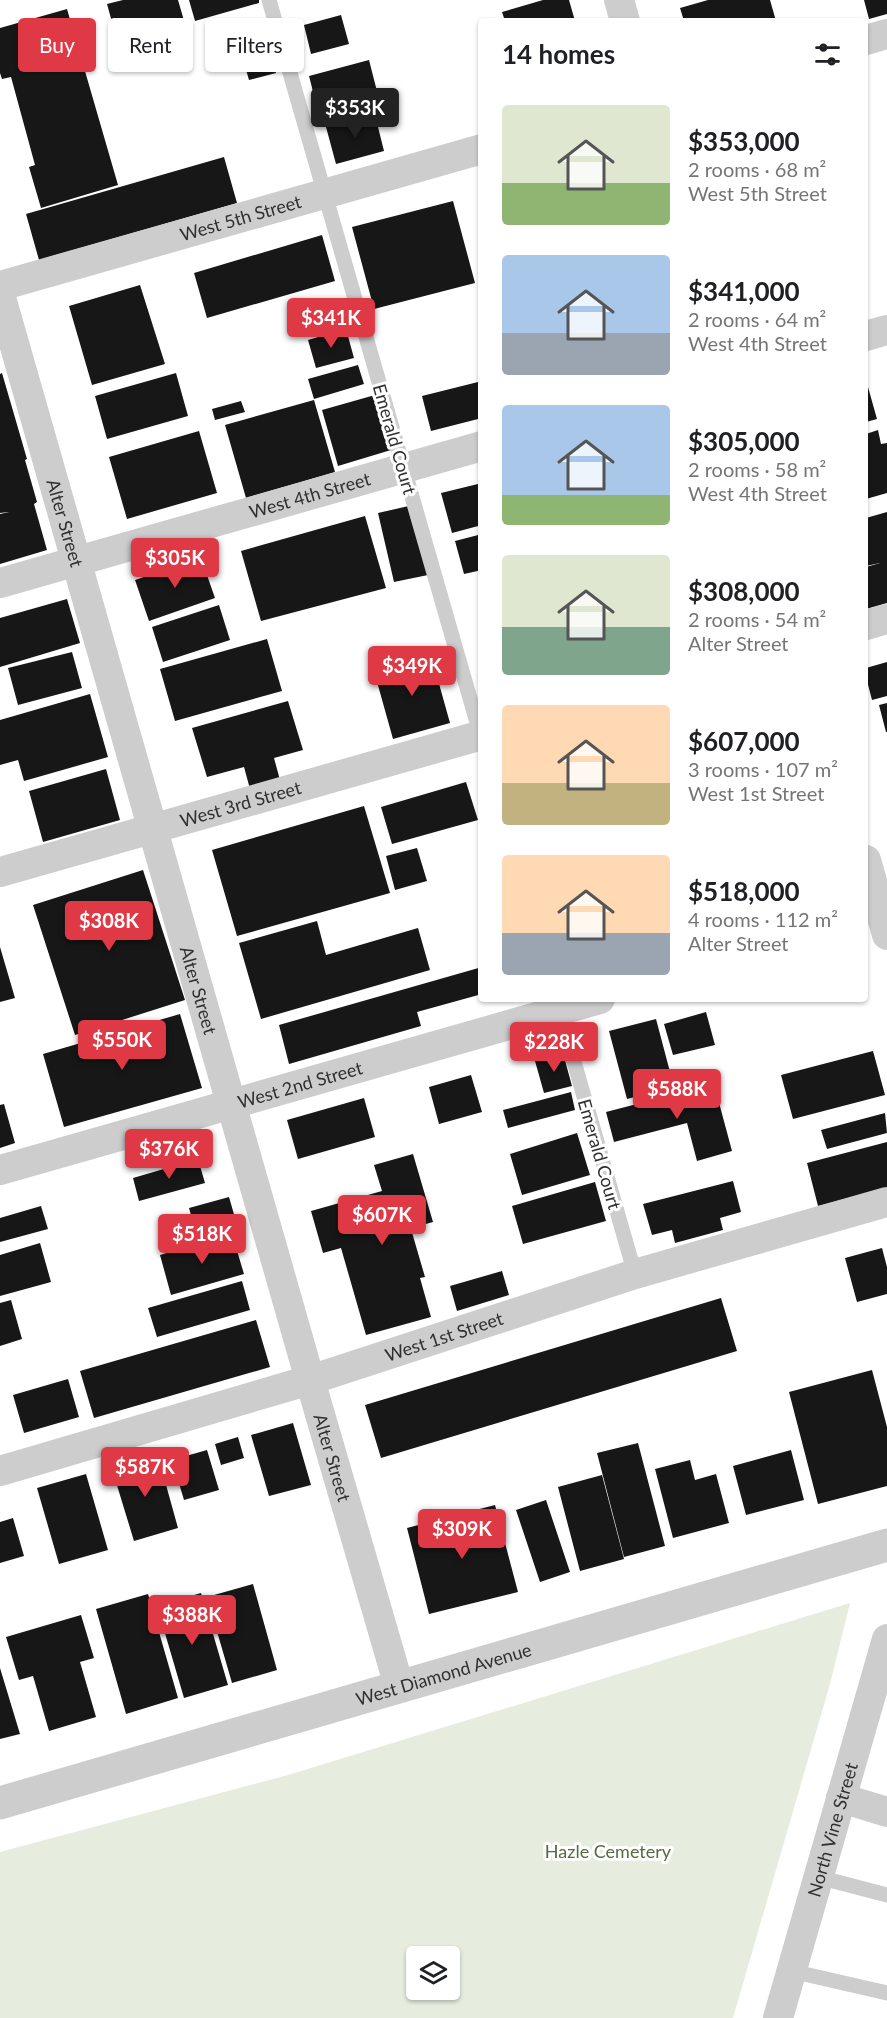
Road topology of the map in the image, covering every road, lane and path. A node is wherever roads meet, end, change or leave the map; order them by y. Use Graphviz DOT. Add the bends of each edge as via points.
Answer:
graph roads {
  1 [pos="269,0"];
  2 [pos="619,0"];
  3 [pos="624,18"];
  4 [pos="887,34"];
  5 [pos="868,39"];
  6 [pos="478,150"];
  7 [pos="325,194"];
  8 [pos="0,286"];
  9 [pos="0,294"];
  10 [pos="887,330"];
  11 [pos="868,335"];
  12 [pos="478,447"];
  13 [pos="404,468"];
  14 [pos="77,561"];
  15 [pos="0,583"];
  16 [pos="887,619"];
  17 [pos="868,624"];
  18 [pos="478,727"];
  19 [pos="478,738"];
  20 [pos="153,828"];
  21 [pos="868,869"];
  22 [pos="0,872"];
  23 [pos="880,924"];
  24 [pos="578,1002"];
  25 [pos="557,1005"];
  26 [pos="232,1104"];
  27 [pos="0,1170"];
  28 [pos="887,1202"];
  29 [pos="635,1274"];
  30 [pos="310,1380"];
  31 [pos="2,1465"];
  32 [pos="887,1545"];
  33 [pos="887,1639"];
  34 [pos="399,1686"];
  35 [pos="841,1798"];
  36 [pos="0,1803"];
  37 [pos="887,1812"];
  38 [pos="818,1877"];
  39 [pos="887,1895"];
  40 [pos="791,1971"];
  41 [pos="887,1993"];
  42 [pos="778,2018"];
  1 -- 7 [label="lane, Emerald Court"];
  2 -- 3 [label="street"];
  4 -- 5 [label="street"];
  6 -- 7 [label="street, West 5th Street"];
  7 -- 8 [label="street, West 5th Street"];
  7 -- 13 [label="lane, Emerald Court"];
  9 -- 14 [label="street, Alter Street"];
  10 -- 11 [label="street"];
  12 -- 13 [label="street, West 4th Street"];
  13 -- 14 [label="street, West 4th Street"];
  13 -- 18 [label="lane, Emerald Court"];
  14 -- 15 [label="street, West 4th Street"];
  14 -- 20 [label="street, Alter Street"];
  16 -- 17 [label="street"];
  19 -- 20 [label="street, West 3rd Street"];
  20 -- 22 [label="street, West 3rd Street"];
  20 -- 26 [label="street, Alter Street"];
  21 -- 23 [label="street"];
  24 -- 25 [label="street, West 2nd Street"];
  25 -- 26 [label="street, West 2nd Street"];
  25 -- 29 [label="lane, Emerald Court"];
  26 -- 27 [label="street, West 2nd Street"];
  26 -- 30 [label="street, Alter Street"];
  28 -- 29 [label="street, West 1st Street"];
  29 -- 30 [label="street, West 1st Street"];
  30 -- 31 [label="street, West 1st Street"];
  30 -- 34 [label="street, Alter Street"];
  32 -- 34 [label="street, West Diamond Avenue"];
  33 -- 35 [label="street, North Vine Street"];
  34 -- 36 [label="street, West Diamond Avenue"];
  35 -- 37 [label="street"];
  35 -- 38 [label="street, North Vine Street"];
  38 -- 39 [label="lane"];
  38 -- 40 [label="street, North Vine Street"];
  40 -- 41 [label="lane"];
  40 -- 42 [label="street, North Vine Street"];
}
